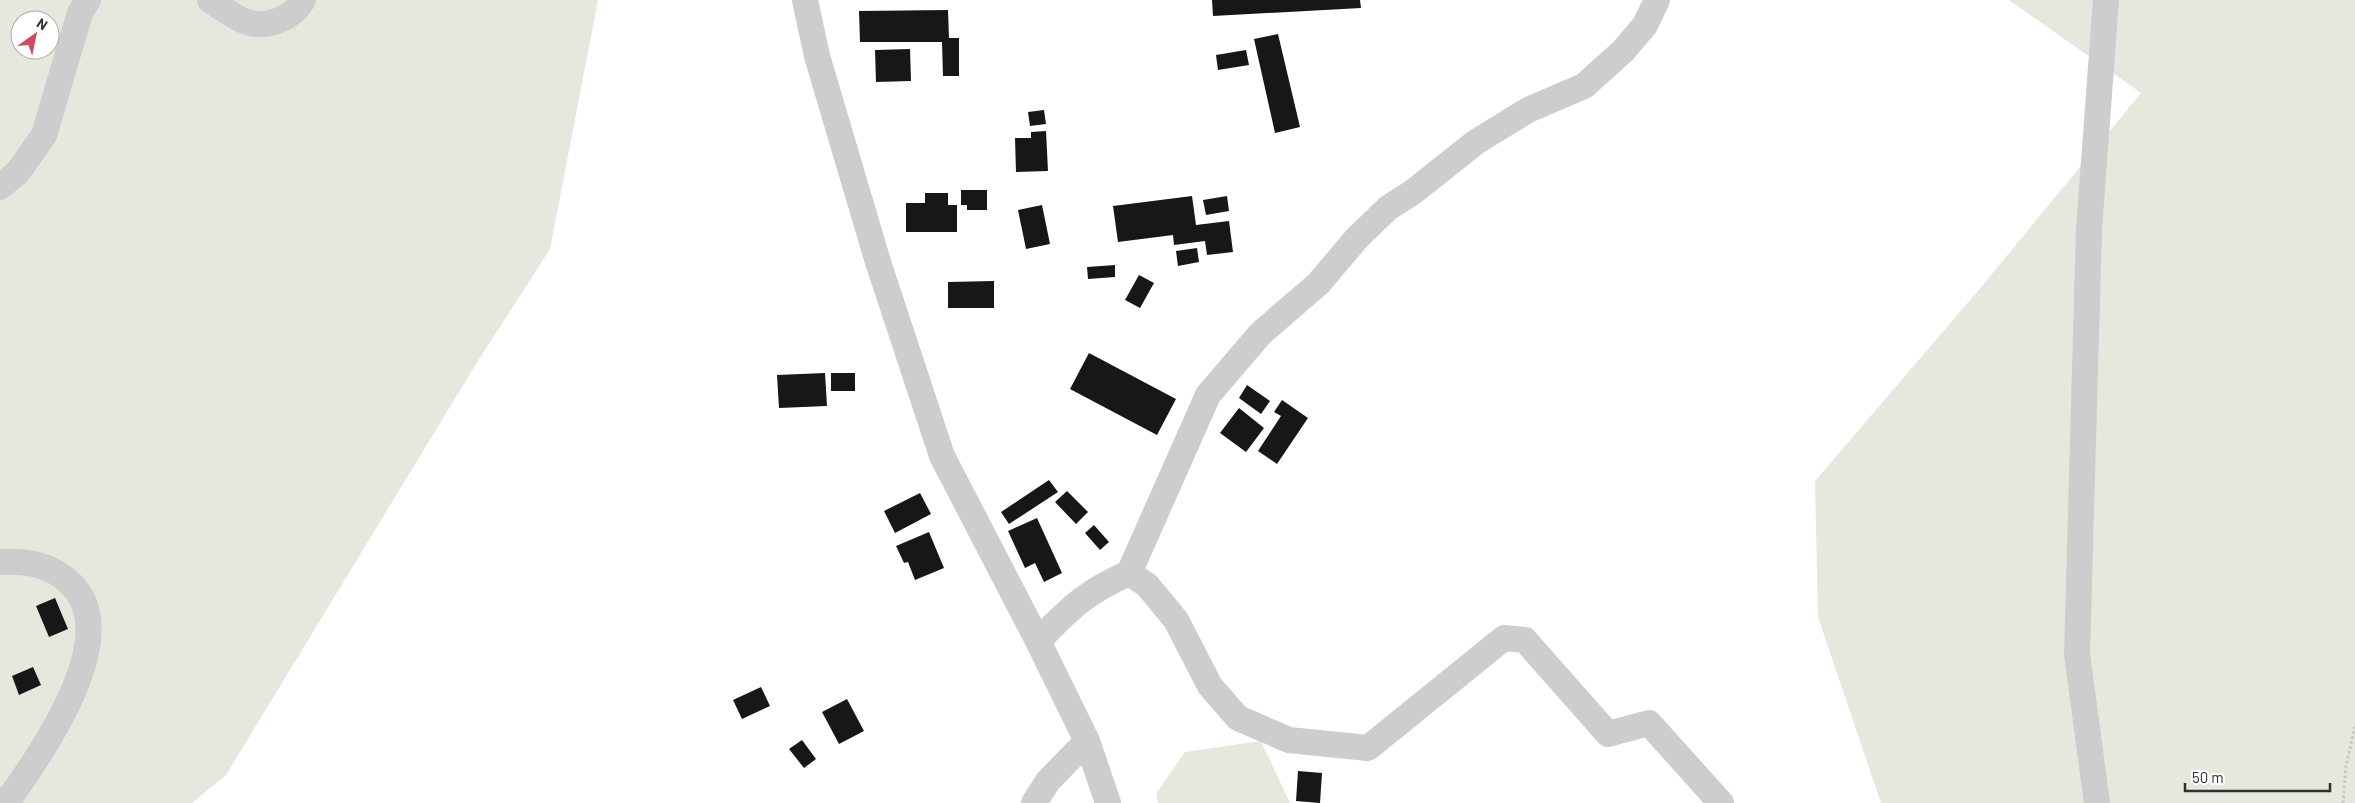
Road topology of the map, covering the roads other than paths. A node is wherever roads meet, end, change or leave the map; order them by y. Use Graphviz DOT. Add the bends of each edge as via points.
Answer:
graph roads {
  1 [pos="88,0"];
  2 [pos="210,0"];
  3 [pos="303,0"];
  4 [pos="805,0"];
  5 [pos="1657,0"];
  6 [pos="2106,0"];
  7 [pos="0,187"];
  8 [pos="0,562"];
  9 [pos="1129,573"];
  10 [pos="1038,641"];
  11 [pos="1087,741"];
  12 [pos="6,803"];
  13 [pos="1034,803"];
  14 [pos="1108,803"];
  15 [pos="1721,803"];
  16 [pos="2098,803"];
  1 -- 7 [label="street" via="80,13 44,135 18,172"];
  2 -- 3 [label="street" via="244,22 264,26 296,11"];
  4 -- 10 [label="street" via="817,56 878,262 942,456"];
  5 -- 9 [label="street" via="1645,25 1623,51 1584,86 1528,110 1476,142 1388,208 1318,284 1261,333 1208,395"];
  6 -- 16 [label="street" via="2089,229 2077,654"];
  8 -- 12 [label="street" via="24,561 59,573 75,588 88,609 87,643 74,693 40,756"];
  9 -- 10 [label="street" via="1102,584 1074,604"];
  9 -- 15 [label="street" via="1147,585 1176,620 1210,686 1238,718 1289,740 1368,748 1504,638 1525,640 1608,734 1649,723"];
  10 -- 11 [label="street"];
  11 -- 13 [label="street" via="1048,782"];
  11 -- 14 [label="street"];
}
